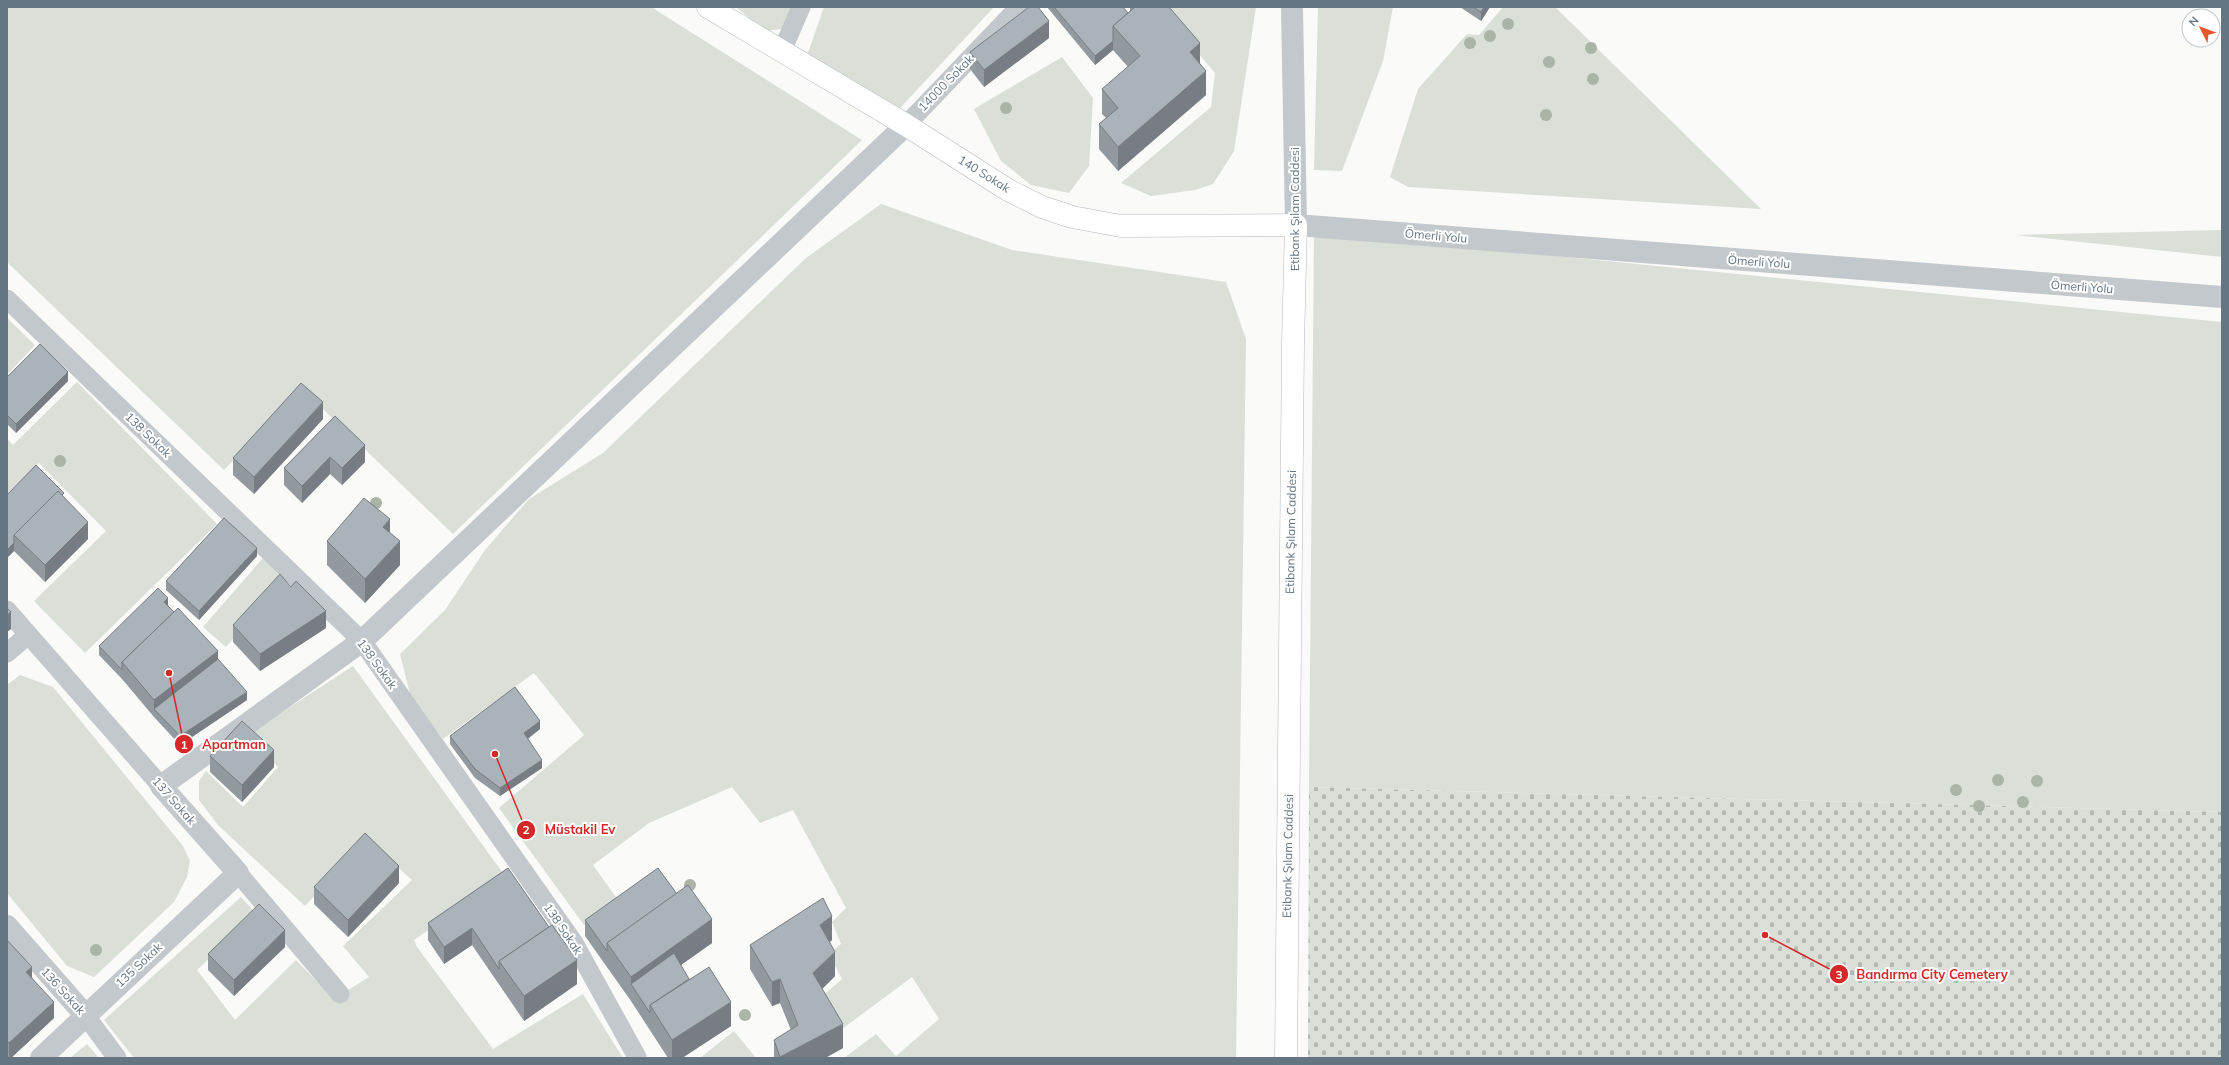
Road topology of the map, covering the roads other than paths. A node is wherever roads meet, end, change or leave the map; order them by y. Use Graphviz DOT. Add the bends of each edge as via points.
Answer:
graph roads {
  1 [pos="708,7"];
  2 [pos="801,7"];
  3 [pos="1019,7"];
  4 [pos="1292,7"];
  5 [pos="782,51"];
  6 [pos="906,125"];
  7 [pos="1296,225"];
  8 [pos="2222,297"];
  9 [pos="7,299"];
  10 [pos="7,610"];
  11 [pos="28,635"];
  12 [pos="362,641"];
  13 [pos="7,652"];
  14 [pos="161,786"];
  15 [pos="238,873"];
  16 [pos="7,926"];
  17 [pos="340,994"];
  18 [pos="86,1016"];
  19 [pos="637,1057"];
  20 [pos="41,1058"];
  21 [pos="117,1058"];
  22 [pos="1286,1058"];
  1 -- 5 [label="main road, 140 Sokak"];
  2 -- 5 [label="lane"];
  3 -- 6 [label="lane, 14000 Sokak"];
  4 -- 7 [label="street, Etibank Şılam Caddesi"];
  5 -- 6 [label="main road, 140 Sokak"];
  6 -- 7 [label="main road, 140 Sokak" via="1008,190 1042,207 1072,217 1121,226"];
  6 -- 12 [label="street"];
  7 -- 8 [label="street, Ömerli Yolu"];
  7 -- 22 [label="main road, Etibank Şılam Caddesi"];
  9 -- 12 [label="lane, 138 Sokak"];
  10 -- 11 [label="lane, 137 Sokak"];
  11 -- 13 [label="lane"];
  11 -- 14 [label="lane, 137 Sokak"];
  12 -- 14 [label="street"];
  12 -- 19 [label="lane, 138 Sokak" via="574,943"];
  14 -- 15 [label="street, 137 Sokak"];
  15 -- 17 [label="lane, 137 Sokak"];
  15 -- 18 [label="street, 135 Sokak"];
  16 -- 18 [label="street, 136 Sokak"];
  18 -- 20 [label="street, 135 Sokak"];
  18 -- 21 [label="lane, 136 Sokak"];
}
